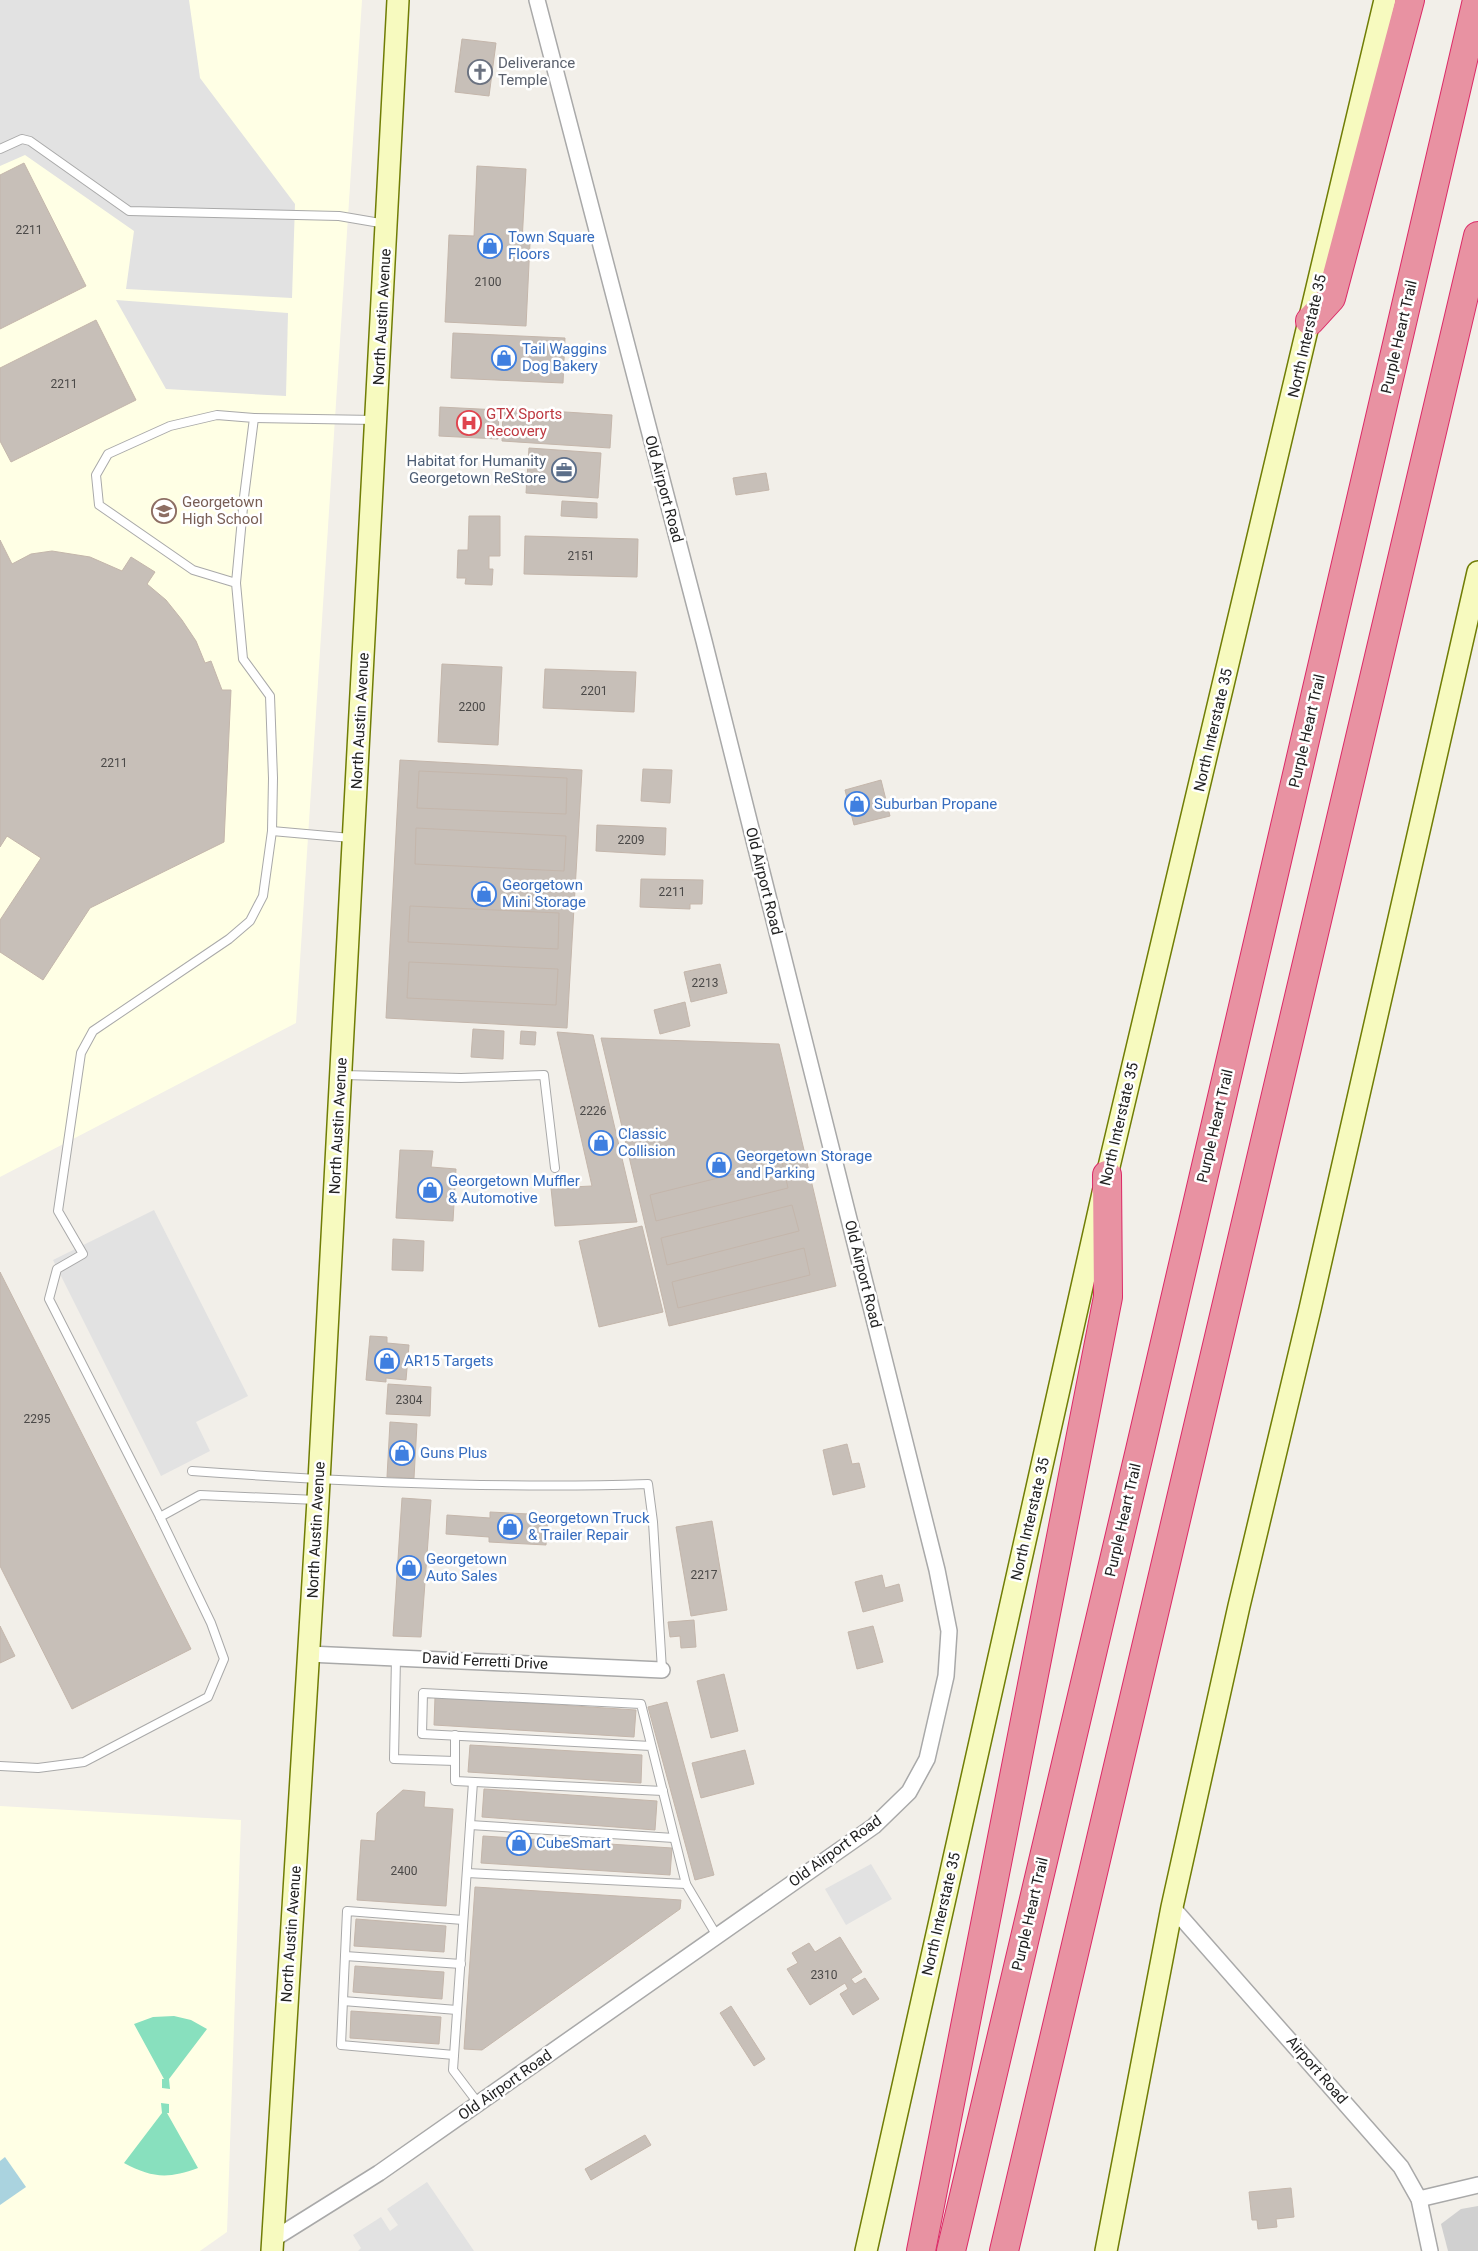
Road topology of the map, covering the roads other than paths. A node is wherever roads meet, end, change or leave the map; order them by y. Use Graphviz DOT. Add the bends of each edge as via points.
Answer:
graph roads {
  1 [pos="398,0"];
  2 [pos="537,0"];
  3 [pos="1385,0"];
  4 [pos="1410,0"];
  5 [pos="1477,0"];
  6 [pos="0,149"];
  7 [pos="388,224"];
  8 [pos="1478,236"];
  9 [pos="1310,320"];
  10 [pos="254,418"];
  11 [pos="376,420"];
  12 [pos="1478,572"];
  13 [pos="236,583"];
  14 [pos="272,831"];
  15 [pos="353,838"];
  16 [pos="341,1075"];
  17 [pos="555,1168"];
  18 [pos="1107,1175"];
  19 [pos="192,1471"];
  20 [pos="319,1478"];
  21 [pos="318,1500"];
  22 [pos="160,1517"];
  23 [pos="308,1654"];
  24 [pos="396,1657"];
  25 [pos="662,1670"];
  26 [pos="455,1736"];
  27 [pos="652,1746"];
  28 [pos="455,1761"];
  29 [pos="0,1766"];
  30 [pos="473,1782"];
  31 [pos="663,1791"];
  32 [pos="470,1825"];
  33 [pos="674,1838"];
  34 [pos="467,1872"];
  35 [pos="686,1884"];
  36 [pos="1172,1907"];
  37 [pos="464,1920"];
  38 [pos="717,1936"];
  39 [pos="345,1956"];
  40 [pos="460,1964"];
  41 [pos="343,2001"];
  42 [pos="457,2010"];
  43 [pos="454,2055"];
  44 [pos="478,2103"];
  45 [pos="1478,2185"];
  46 [pos="1418,2199"];
  47 [pos="267,2247"];
  48 [pos="866,2251"];
  49 [pos="921,2251"];
  50 [pos="951,2251"];
  51 [pos="1004,2251"];
  52 [pos="1106,2251"];
  53 [pos="1430,2251"];
  1 -- 7 [label="main road, North Austin Avenue"];
  2 -- 38 [label="street, Old Airport Road" via="768,896 937,1570 949,1631 946,1676 927,1759 908,1792 874,1826"];
  3 -- 9 [label="main road, North Interstate 35"];
  4 -- 9 [label="highway" via="1330,298"];
  5 -- 50 [label="highway, Purple Heart Trail"];
  6 -- 7 [label="lane" via="22,139 30,141 129,211 340,216"];
  7 -- 11 [label="main road, North Austin Avenue"];
  8 -- 51 [label="highway"];
  9 -- 18 [label="main road, North Interstate 35"];
  10 -- 11 [label="lane"];
  10 -- 13 [label="lane"];
  10 -- 13 [label="lane" via="217,415 170,426 108,454 96,475 99,505 193,570"];
  11 -- 15 [label="main road, North Austin Avenue"];
  12 -- 36 [label="main road"];
  13 -- 14 [label="lane" via="243,659 270,696"];
  14 -- 15 [label="lane"];
  14 -- 22 [label="lane" via="263,896 250,921 229,939 93,1031 81,1053 58,1211 83,1254 57,1269 50,1299"];
  15 -- 16 [label="main road, North Austin Avenue"];
  16 -- 17 [label="lane" via="461,1078 544,1075"];
  16 -- 20 [label="main road, North Austin Avenue"];
  18 -- 48 [label="main road, North Interstate 35"];
  18 -- 49 [label="highway" via="1108,1297"];
  19 -- 20 [label="lane"];
  20 -- 21 [label="main road, North Austin Avenue"];
  20 -- 25 [label="lane" via="432,1485 558,1487 648,1484"];
  21 -- 22 [label="lane" via="200,1495"];
  21 -- 23 [label="main road, North Austin Avenue"];
  22 -- 29 [label="lane" via="211,1623 224,1659 208,1697 84,1762 38,1768"];
  23 -- 24 [label="street, David Ferretti Drive"];
  23 -- 47 [label="main road, North Austin Avenue"];
  24 -- 25 [label="street, David Ferretti Drive"];
  24 -- 28 [label="lane" via="394,1759"];
  26 -- 27 [label="lane"];
  26 -- 27 [label="lane" via="422,1734 423,1693 641,1704"];
  26 -- 28 [label="lane"];
  27 -- 31 [label="lane"];
  28 -- 30 [label="lane" via="455,1781"];
  30 -- 31 [label="lane"];
  30 -- 32 [label="lane"];
  31 -- 33 [label="lane"];
  32 -- 33 [label="lane"];
  32 -- 34 [label="lane"];
  33 -- 35 [label="lane"];
  34 -- 35 [label="lane"];
  34 -- 37 [label="lane"];
  35 -- 38 [label="lane"];
  36 -- 46 [label="street, Airport Road" via="1401,2167"];
  36 -- 52 [label="main road"];
  37 -- 39 [label="lane" via="347,1911"];
  37 -- 40 [label="lane"];
  38 -- 44 [label="street, Old Airport Road"];
  39 -- 40 [label="lane"];
  39 -- 41 [label="lane"];
  40 -- 42 [label="lane"];
  41 -- 42 [label="lane"];
  41 -- 43 [label="lane" via="341,2045"];
  42 -- 43 [label="lane"];
  43 -- 44 [label="lane" via="453,2070"];
  44 -- 47 [label="street, Old Airport Road"];
  45 -- 46 [label="street"];
  46 -- 53 [label="street, Airport Road"];
}
